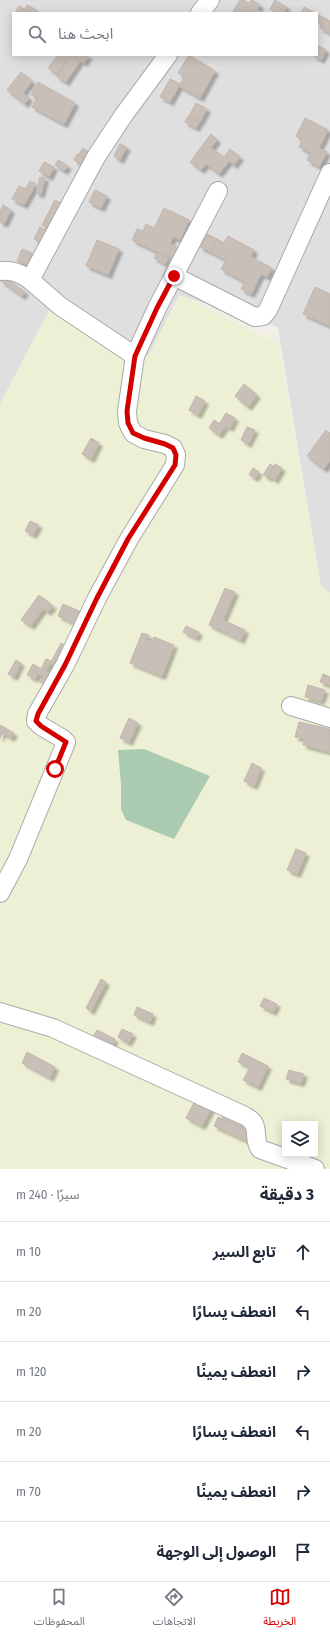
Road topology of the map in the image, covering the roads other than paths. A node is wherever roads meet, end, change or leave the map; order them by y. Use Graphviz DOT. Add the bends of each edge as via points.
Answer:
graph roads {
  1 [pos="210,0"];
  2 [pos="201,12"];
  3 [pos="167,56"];
  4 [pos="330,173"];
  5 [pos="218,191"];
  6 [pos="0,271"];
  7 [pos="174,276"];
  8 [pos="30,280"];
  9 [pos="135,356"];
  10 [pos="290,706"];
  11 [pos="330,718"];
  12 [pos="0,893"];
  13 [pos="0,1012"];
  14 [pos="315,1169"];
  1 -- 2 [label="street"];
  3 -- 8 [label="street" via="96,157"];
  4 -- 7 [label="street" via="263,316 255,317"];
  5 -- 7 [label="street"];
  6 -- 8 [label="street" via="11,270"];
  7 -- 9 [label="street"];
  8 -- 9 [label="street" via="60,306"];
  9 -- 12 [label="street" via="127,411 128,423 133,433 173,448 176,455 175,465 128,539 38,714 36,721 41,726 66,742 18,858"];
  10 -- 11 [label="street"];
  13 -- 14 [label="street" via="52,1028 252,1119 256,1126 256,1140 260,1149"];
}
